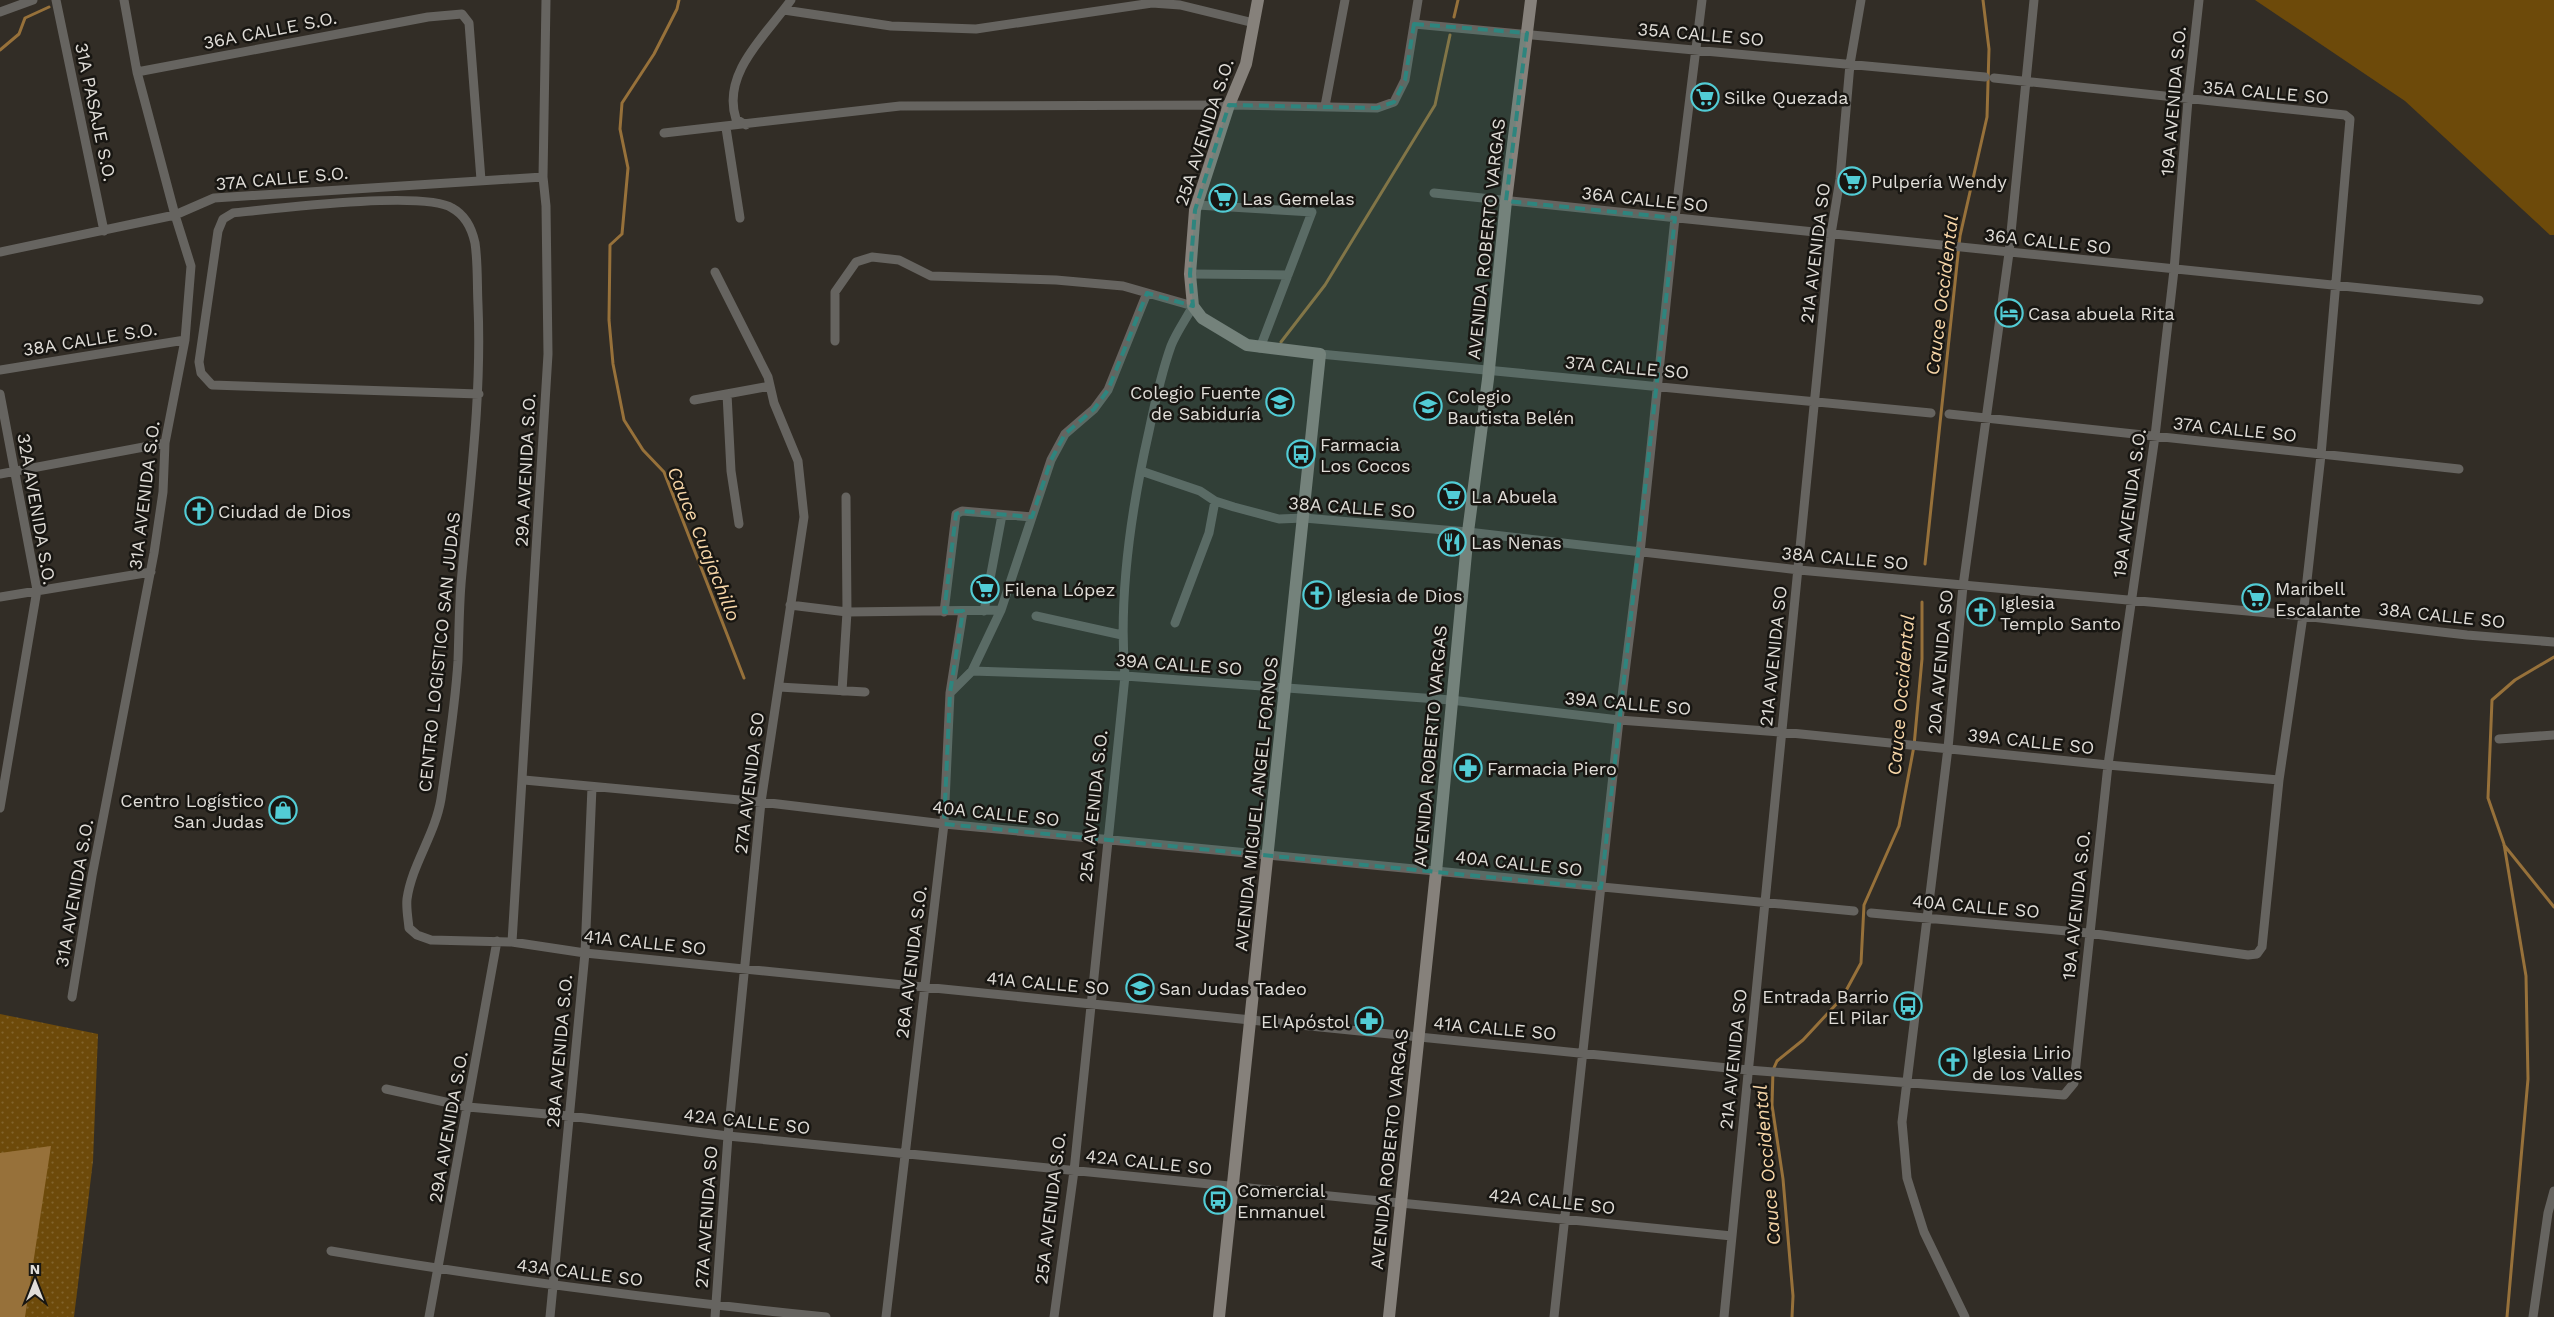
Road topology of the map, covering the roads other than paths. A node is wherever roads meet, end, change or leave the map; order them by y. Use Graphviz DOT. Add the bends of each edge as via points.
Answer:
graph roads {
  1 [pos="33,0"];
  2 [pos="56,0"];
  3 [pos="124,0"];
  4 [pos="546,0"];
  5 [pos="791,0"];
  6 [pos="1258,0"];
  7 [pos="1345,0"];
  8 [pos="1418,0"];
  9 [pos="1531,0"];
  10 [pos="1702,0"];
  11 [pos="1861,0"];
  12 [pos="2034,0"];
  13 [pos="2199,0"];
  14 [pos="784,10"];
  15 [pos="0,12"];
  16 [pos="1254,23"];
  17 [pos="1414,24"];
  18 [pos="1527,33"];
  19 [pos="1696,51"];
  20 [pos="1850,64"];
  21 [pos="138,72"];
  22 [pos="1985,77"];
  23 [pos="1994,78"];
  24 [pos="2027,81"];
  25 [pos="2188,100"];
  26 [pos="1229,105"];
  27 [pos="1325,106"];
  28 [pos="746,125"];
  29 [pos="726,128"];
  30 [pos="664,133"];
  31 [pos="543,177"];
  32 [pos="481,180"];
  33 [pos="1434,193"];
  34 [pos="1506,201"];
  35 [pos="1197,205"];
  36 [pos="175,215"];
  37 [pos="740,218"];
  38 [pos="1675,218"];
  39 [pos="104,231"];
  40 [pos="1832,234"];
  41 [pos="0,252"];
  42 [pos="2009,253"];
  43 [pos="2174,270"];
  44 [pos="715,272"];
  45 [pos="1190,274"];
  46 [pos="1288,275"];
  47 [pos="2335,286"];
  48 [pos="1147,293"];
  49 [pos="2479,300"];
  50 [pos="1193,306"];
  51 [pos="185,340"];
  52 [pos="835,341"];
  53 [pos="1260,348"];
  54 [pos="1320,354"];
  55 [pos="0,370"];
  56 [pos="1489,372"];
  57 [pos="770,386"];
  58 [pos="1657,386"];
  59 [pos="0,394"];
  60 [pos="478,394"];
  61 [pos="727,394"];
  62 [pos="694,400"];
  63 [pos="1815,400"];
  64 [pos="1931,413"];
  65 [pos="1949,414"];
  66 [pos="1987,417"];
  67 [pos="2155,436"];
  68 [pos="165,443"];
  69 [pos="2321,455"];
  70 [pos="2459,469"];
  71 [pos="1141,470"];
  72 [pos="14,472"];
  73 [pos="0,474"];
  74 [pos="846,496"];
  75 [pos="1215,502"];
  76 [pos="1002,515"];
  77 [pos="1032,517"];
  78 [pos="1304,518"];
  79 [pos="739,524"];
  80 [pos="1468,532"];
  81 [pos="1640,552"];
  82 [pos="1799,570"];
  83 [pos="151,572"];
  84 [pos="1963,586"];
  85 [pos="37,590"];
  86 [pos="0,597"];
  87 [pos="2132,600"];
  88 [pos="790,606"];
  89 [pos="1001,610"];
  90 [pos="963,611"];
  91 [pos="984,611"];
  92 [pos="847,612"];
  93 [pos="944,612"];
  94 [pos="1036,616"];
  95 [pos="2303,616"];
  96 [pos="1175,623"];
  97 [pos="1122,635"];
  98 [pos="2554,642"];
  99 [pos="972,671"];
  100 [pos="1125,676"];
  101 [pos="779,687"];
  102 [pos="1287,688"];
  103 [pos="842,691"];
  104 [pos="865,692"];
  105 [pos="950,693"];
  106 [pos="1451,700"];
  107 [pos="1619,720"];
  108 [pos="1781,732"];
  109 [pos="2554,735"];
  110 [pos="2499,739"];
  111 [pos="1948,748"];
  112 [pos="2108,765"];
  113 [pos="524,780"];
  114 [pos="2279,780"];
  115 [pos="592,787"];
  116 [pos="761,802"];
  117 [pos="0,808"];
  118 [pos="944,824"];
  119 [pos="1107,840"];
  120 [pos="1268,856"];
  121 [pos="1436,872"];
  122 [pos="1601,888"];
  123 [pos="1765,903"];
  124 [pos="1854,911"];
  125 [pos="1870,913"];
  126 [pos="1926,918"];
  127 [pos="2088,933"];
  128 [pos="417,935"];
  129 [pos="497,941"];
  130 [pos="512,942"];
  131 [pos="585,953"];
  132 [pos="743,968"];
  133 [pos="924,988"];
  134 [pos="72,997"];
  135 [pos="1090,1003"];
  136 [pos="1250,1019"];
  137 [pos="1417,1037"];
  138 [pos="1582,1052"];
  139 [pos="1748,1070"];
  140 [pos="1907,1083"];
  141 [pos="386,1089"];
  142 [pos="2064,1095"];
  143 [pos="468,1106"];
  144 [pos="569,1116"];
  145 [pos="728,1136"];
  146 [pos="904,1154"];
  147 [pos="1074,1171"];
  148 [pos="1233,1187"];
  149 [pos="2554,1191"];
  150 [pos="1401,1203"];
  151 [pos="1564,1218"];
  152 [pos="1732,1236"];
  153 [pos="331,1251"];
  154 [pos="439,1269"];
  155 [pos="554,1285"];
  156 [pos="716,1306"];
  157 [pos="429,1317"];
  158 [pos="550,1317"];
  159 [pos="715,1317"];
  160 [pos="826,1317"];
  161 [pos="886,1317"];
  162 [pos="1054,1317"];
  163 [pos="1219,1317"];
  164 [pos="1389,1317"];
  165 [pos="1554,1317"];
  166 [pos="1724,1317"];
  167 [pos="1965,1317"];
  168 [pos="2533,1317"];
  1 -- 15 [label="street"];
  2 -- 39 [label="street, 31A PASAJE S.O."];
  3 -- 21 [label="street, 31A AVENIDA S.O."];
  4 -- 31 [label="street, 29A AVENIDA S.O."];
  5 -- 14 [label="street"];
  6 -- 16 [label="street, 25A AVENIDA S.O."];
  7 -- 27 [label="street"];
  8 -- 17 [label="street"];
  9 -- 18 [label="street, AVENIDA ROBERTO VARGAS"];
  10 -- 19 [label="street"];
  11 -- 20 [label="street, 21A AVENIDA SO"];
  12 -- 24 [label="street, 20A AVENIDA SO"];
  13 -- 25 [label="street, 19A AVENIDA S.O."];
  14 -- 16 [label="street" via="891,26 976,29 1152,3 1180,5"];
  14 -- 28 [label="street" via="737,73 732,95 734,111 736,119"];
  16 -- 26 [label="street, 25A AVENIDA S.O." via="1246,64"];
  17 -- 18 [label="street, 35A CALLE SO"];
  17 -- 27 [label="street" via="1405,80 1394,102 1376,108"];
  18 -- 19 [label="street, 35A CALLE SO"];
  18 -- 34 [label="street, AVENIDA ROBERTO VARGAS"];
  19 -- 20 [label="street, 35A CALLE SO"];
  19 -- 38 [label="street"];
  20 -- 22 [label="street, 35A CALLE SO"];
  20 -- 40 [label="street, 21A AVENIDA SO"];
  21 -- 32 [label="street, 36A CALLE S.O." via="428,17 462,14 469,23"];
  21 -- 36 [label="street, 31A AVENIDA S.O."];
  23 -- 24 [label="street, 35A CALLE SO"];
  24 -- 25 [label="street, 35A CALLE SO"];
  24 -- 42 [label="street, 20A AVENIDA SO"];
  25 -- 43 [label="street, 19A AVENIDA S.O."];
  25 -- 47 [label="street, 35A CALLE SO" via="2345,115 2350,119"];
  26 -- 27 [label="street"];
  26 -- 28 [label="street" via="900,106"];
  26 -- 35 [label="street, 25A AVENIDA S.O."];
  28 -- 29 [label="street"];
  29 -- 30 [label="street"];
  29 -- 37 [label="street"];
  31 -- 32 [label="street, 37A CALLE S.O."];
  31 -- 113 [label="street, 29A AVENIDA S.O." via="548,354"];
  32 -- 36 [label="street, 37A CALLE S.O." via="214,198"];
  33 -- 34 [label="street, 36A CALLE SO"];
  34 -- 38 [label="street, 36A CALLE SO"];
  34 -- 56 [label="street, AVENIDA ROBERTO VARGAS"];
  35 -- 45 [label="street, 25A AVENIDA S.O."];
  35 -- 46 [label="street" via="1312,212"];
  36 -- 39 [label="street, 37A CALLE S.O."];
  36 -- 51 [label="street, 31A AVENIDA S.O." via="191,266"];
  38 -- 40 [label="street, 36A CALLE SO"];
  38 -- 58 [label="street"];
  39 -- 41 [label="street, 37A CALLE S.O."];
  40 -- 42 [label="street, 36A CALLE SO"];
  40 -- 63 [label="street, 21A AVENIDA SO"];
  42 -- 43 [label="street, 36A CALLE SO"];
  42 -- 66 [label="street, 20A AVENIDA SO"];
  43 -- 47 [label="street, 36A CALLE SO"];
  43 -- 67 [label="street, 19A AVENIDA S.O."];
  44 -- 57 [label="street, 27A AVENIDA SO"];
  45 -- 46 [label="street"];
  45 -- 50 [label="street, 25A AVENIDA S.O."];
  46 -- 53 [label="street"];
  47 -- 49 [label="street, 36A CALLE SO"];
  47 -- 69 [label="street"];
  48 -- 50 [label="street"];
  48 -- 52 [label="street" via="1123,286 1056,280 932,276 899,260 872,257 856,262 835,292"];
  48 -- 77 [label="street" via="1108,390 1094,409 1065,434 1051,460"];
  50 -- 53 [label="street" via="1202,318 1247,345"];
  50 -- 71 [label="street, 25A AVENIDA S.O." via="1172,345 1158,387"];
  51 -- 55 [label="street, 38A CALLE S.O."];
  51 -- 68 [label="street, 31A AVENIDA S.O."];
  53 -- 54 [label="street"];
  54 -- 56 [label="street, 37A CALLE SO"];
  54 -- 78 [label="street, AVENIDA MIGUEL ANGEL FORNOS"];
  56 -- 58 [label="street, 37A CALLE SO"];
  56 -- 80 [label="street, AVENIDA ROBERTO VARGAS"];
  57 -- 61 [label="street"];
  57 -- 88 [label="street, 27A AVENIDA SO" via="798,461 804,517"];
  58 -- 63 [label="street, 37A CALLE SO"];
  58 -- 81 [label="street"];
  59 -- 72 [label="street, 32A AVENIDA S.O."];
  60 -- 60 [label="street, CENTRO LOGISTICO SAN JUDAS" via="212,385 201,373 199,362 218,231 223,219 233,213 373,202 439,202 453,208 468,222 475,242"];
  60 -- 128 [label="street, CENTRO LOGISTICO SAN JUDAS" via="448,755 440,805 430,839 415,867 407,899 409,928"];
  61 -- 62 [label="street"];
  61 -- 79 [label="street" via="731,471"];
  63 -- 64 [label="street, 37A CALLE SO"];
  63 -- 82 [label="street, 21A AVENIDA SO"];
  65 -- 66 [label="street, 37A CALLE SO"];
  66 -- 67 [label="street, 37A CALLE SO"];
  66 -- 84 [label="street, 20A AVENIDA SO"];
  67 -- 69 [label="street, 37A CALLE SO"];
  67 -- 87 [label="street, 19A AVENIDA S.O."];
  68 -- 72 [label="street"];
  68 -- 83 [label="street, 31A AVENIDA S.O." via="163,492"];
  69 -- 70 [label="street, 37A CALLE SO"];
  69 -- 95 [label="street"];
  71 -- 75 [label="street, 38A CALLE SO" via="1200,491"];
  71 -- 97 [label="street, 25A AVENIDA S.O." via="1129,544"];
  72 -- 73 [label="street"];
  72 -- 85 [label="street, 32A AVENIDA S.O."];
  74 -- 92 [label="street"];
  75 -- 78 [label="street, 38A CALLE SO" via="1279,518"];
  75 -- 96 [label="street" via="1209,533"];
  76 -- 77 [label="street"];
  76 -- 91 [label="street"];
  76 -- 93 [label="street" via="962,511 956,514"];
  77 -- 89 [label="street"];
  78 -- 80 [label="street, 38A CALLE SO"];
  78 -- 102 [label="street, AVENIDA MIGUEL ANGEL FORNOS"];
  80 -- 81 [label="street, 38A CALLE SO"];
  80 -- 106 [label="street, AVENIDA ROBERTO VARGAS"];
  81 -- 82 [label="street, 38A CALLE SO"];
  81 -- 107 [label="street"];
  82 -- 84 [label="street, 38A CALLE SO"];
  82 -- 108 [label="street, 21A AVENIDA SO"];
  83 -- 85 [label="street"];
  83 -- 134 [label="street, 31A AVENIDA S.O."];
  84 -- 87 [label="street, 38A CALLE SO"];
  84 -- 111 [label="street, 20A AVENIDA SO"];
  85 -- 86 [label="street"];
  85 -- 117 [label="street, 32A AVENIDA S.O."];
  87 -- 95 [label="street, 38A CALLE SO"];
  87 -- 112 [label="street, 19A AVENIDA S.O."];
  88 -- 92 [label="street"];
  88 -- 101 [label="street, 27A AVENIDA SO"];
  89 -- 91 [label="street"];
  89 -- 99 [label="street"];
  90 -- 91 [label="street"];
  90 -- 93 [label="street"];
  90 -- 105 [label="street, 26A AVENIDA S.O."];
  92 -- 93 [label="street"];
  92 -- 103 [label="street"];
  94 -- 97 [label="street"];
  95 -- 98 [label="street, 38A CALLE SO"];
  95 -- 114 [label="street"];
  97 -- 100 [label="street, 25A AVENIDA S.O."];
  99 -- 100 [label="street, 39A CALLE SO"];
  99 -- 105 [label="street"];
  100 -- 102 [label="street, 39A CALLE SO"];
  100 -- 119 [label="street, 25A AVENIDA S.O."];
  101 -- 103 [label="street"];
  101 -- 116 [label="street, 27A AVENIDA SO"];
  102 -- 106 [label="street, 39A CALLE SO"];
  102 -- 120 [label="street, AVENIDA MIGUEL ANGEL FORNOS"];
  103 -- 104 [label="street"];
  105 -- 118 [label="street, 26A AVENIDA S.O."];
  106 -- 107 [label="street, 39A CALLE SO"];
  106 -- 121 [label="street, AVENIDA ROBERTO VARGAS"];
  107 -- 108 [label="street, 39A CALLE SO"];
  107 -- 122 [label="street"];
  108 -- 111 [label="street, 39A CALLE SO"];
  108 -- 123 [label="street, 21A AVENIDA SO"];
  109 -- 110 [label="street"];
  111 -- 112 [label="street, 39A CALLE SO"];
  111 -- 126 [label="street, 20A AVENIDA SO"];
  112 -- 114 [label="street, 39A CALLE SO"];
  112 -- 127 [label="street, 19A AVENIDA S.O."];
  113 -- 115 [label="street, 40A CALLE SO"];
  113 -- 130 [label="street, 29A AVENIDA S.O."];
  114 -- 127 [label="street, 40A CALLE SO" via="2262,946 2257,954 2248,956"];
  115 -- 116 [label="street, 40A CALLE SO"];
  115 -- 131 [label="street, 28A AVENIDA S.O."];
  116 -- 118 [label="street, 40A CALLE SO"];
  116 -- 132 [label="street, 27A AVENIDA SO"];
  118 -- 119 [label="street, 40A CALLE SO"];
  118 -- 133 [label="street, 26A AVENIDA S.O."];
  119 -- 120 [label="street, 40A CALLE SO"];
  119 -- 135 [label="street, 25A AVENIDA S.O."];
  120 -- 121 [label="street, 40A CALLE SO"];
  120 -- 136 [label="street, AVENIDA MIGUEL ANGEL FORNOS"];
  121 -- 122 [label="street, 40A CALLE SO"];
  121 -- 137 [label="street, AVENIDA ROBERTO VARGAS"];
  122 -- 123 [label="street, 40A CALLE SO"];
  122 -- 138 [label="street"];
  123 -- 124 [label="street, 40A CALLE SO"];
  123 -- 139 [label="street, 21A AVENIDA SO"];
  125 -- 126 [label="street, 40A CALLE SO"];
  126 -- 127 [label="street, 40A CALLE SO"];
  126 -- 140 [label="street, 20A AVENIDA SO"];
  127 -- 142 [label="street, 19A AVENIDA S.O." via="2074,1083"];
  128 -- 129 [label="street, 41A CALLE SO" via="431,940"];
  129 -- 130 [label="street, 41A CALLE SO"];
  129 -- 143 [label="street, 29A AVENIDA S.O."];
  130 -- 131 [label="street, 41A CALLE SO"];
  131 -- 132 [label="street, 41A CALLE SO"];
  131 -- 144 [label="street, 28A AVENIDA S.O."];
  132 -- 133 [label="street, 41A CALLE SO"];
  132 -- 145 [label="street, 27A AVENIDA SO"];
  133 -- 135 [label="street, 41A CALLE SO"];
  133 -- 146 [label="street, 26A AVENIDA S.O."];
  135 -- 136 [label="street, 41A CALLE SO"];
  135 -- 147 [label="street, 25A AVENIDA S.O."];
  136 -- 137 [label="street, 41A CALLE SO"];
  136 -- 148 [label="street, AVENIDA MIGUEL ANGEL FORNOS"];
  137 -- 138 [label="street, 41A CALLE SO"];
  137 -- 150 [label="street, AVENIDA ROBERTO VARGAS"];
  138 -- 139 [label="street, 41A CALLE SO"];
  138 -- 151 [label="street"];
  139 -- 140 [label="street, 41A CALLE SO"];
  139 -- 152 [label="street, 21A AVENIDA SO"];
  140 -- 142 [label="street, 41A CALLE SO"];
  140 -- 167 [label="street, 20A AVENIDA SO" via="1902,1122 1908,1178 1924,1232"];
  141 -- 143 [label="street, 42A CALLE SO"];
  143 -- 144 [label="street, 42A CALLE SO"];
  143 -- 154 [label="street, 29A AVENIDA S.O."];
  144 -- 145 [label="street, 42A CALLE SO"];
  144 -- 155 [label="street, 28A AVENIDA S.O."];
  145 -- 146 [label="street, 42A CALLE SO"];
  145 -- 156 [label="street, 27A AVENIDA SO"];
  146 -- 147 [label="street, 42A CALLE SO"];
  146 -- 161 [label="street, 26A AVENIDA S.O."];
  147 -- 148 [label="street, 42A CALLE SO"];
  147 -- 162 [label="street, 25A AVENIDA S.O."];
  148 -- 150 [label="street, 42A CALLE SO"];
  148 -- 163 [label="street, AVENIDA MIGUEL ANGEL FORNOS"];
  149 -- 168 [label="street"];
  150 -- 151 [label="street, 42A CALLE SO"];
  150 -- 164 [label="street, AVENIDA ROBERTO VARGAS"];
  151 -- 152 [label="street, 42A CALLE SO"];
  151 -- 165 [label="street"];
  152 -- 166 [label="street, 21A AVENIDA SO"];
  153 -- 154 [label="street, 43A CALLE SO"];
  154 -- 155 [label="street, 43A CALLE SO"];
  154 -- 157 [label="street, 29A AVENIDA S.O."];
  155 -- 156 [label="street, 43A CALLE SO"];
  155 -- 158 [label="street, 28A AVENIDA S.O."];
  156 -- 159 [label="street, 27A AVENIDA SO"];
  156 -- 160 [label="street, 43A CALLE SO"];
}
